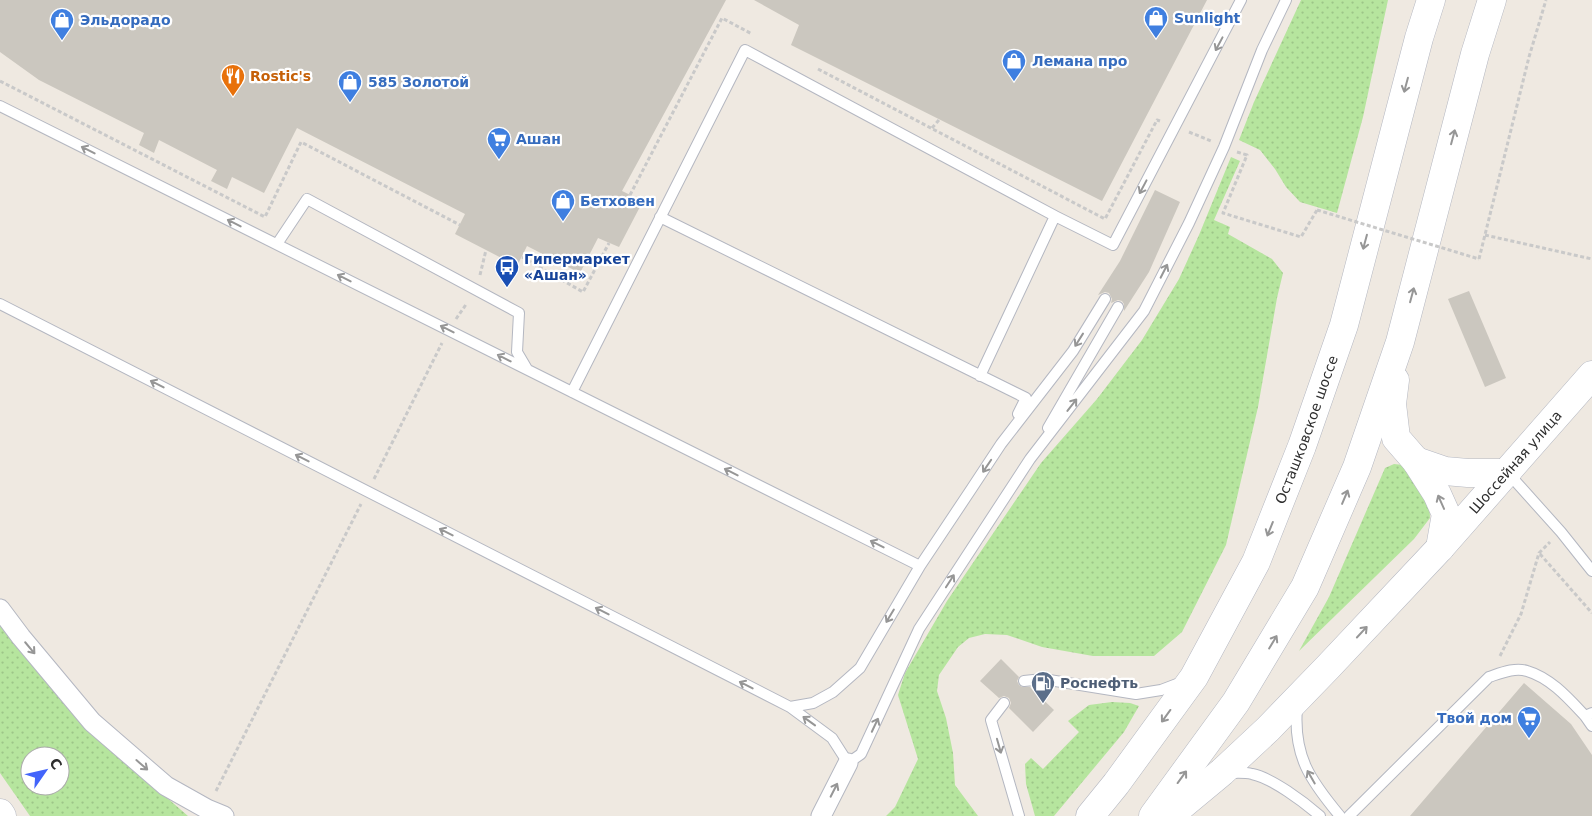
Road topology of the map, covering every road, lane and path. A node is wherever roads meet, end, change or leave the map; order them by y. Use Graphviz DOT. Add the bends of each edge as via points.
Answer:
graph roads {
  1 [pos="1241,0"];
  2 [pos="1286,0"];
  3 [pos="1429,0"];
  4 [pos="1492,0"];
  5 [pos="1546,0"];
  6 [pos="757,37"];
  7 [pos="810,64"];
  8 [pos="0,81"];
  9 [pos="0,106"];
  10 [pos="939,120"];
  11 [pos="1175,126"];
  12 [pos="932,128"];
  13 [pos="1224,147"];
  14 [pos="630,195"];
  15 [pos="1055,216"];
  16 [pos="660,217"];
  17 [pos="460,225"];
  18 [pos="1485,235"];
  19 [pos="610,243"];
  20 [pos="277,244"];
  21 [pos="486,250"];
  22 [pos="522,256"];
  23 [pos="1592,259"];
  24 [pos="476,290"];
  25 [pos="1105,299"];
  26 [pos="0,304"];
  27 [pos="1118,307"];
  28 [pos="449,330"];
  29 [pos="1400,342"];
  30 [pos="527,370"];
  31 [pos="1592,375"];
  32 [pos="980,376"];
  33 [pos="572,392"];
  34 [pos="1001,444"];
  35 [pos="1030,459"];
  36 [pos="1416,461"];
  37 [pos="1507,472"];
  38 [pos="368,492"];
  39 [pos="1440,548"];
  40 [pos="920,566"];
  41 [pos="1592,571"];
  42 [pos="0,609"];
  43 [pos="1592,613"];
  44 [pos="1194,677"];
  45 [pos="1490,677"];
  46 [pos="1024,681"];
  47 [pos="1298,698"];
  48 [pos="1004,703"];
  49 [pos="790,707"];
  50 [pos="1589,715"];
  51 [pos="1592,726"];
  52 [pos="848,763"];
  53 [pos="1222,772"];
  54 [pos="206,809"];
  55 [pos="0,813"];
  56 [pos="2,816"];
  57 [pos="224,816"];
  58 [pos="820,816"];
  59 [pos="1019,816"];
  60 [pos="1090,816"];
  61 [pos="1153,816"];
  62 [pos="1169,816"];
  63 [pos="1320,816"];
  64 [pos="1340,816"];
  65 [pos="1348,816"];
  1 -- 11 [label="lane, one-way"];
  2 -- 13 [label="lane" via="1262,50"];
  3 -- 44 [label="main road, Осташковское шоссе, one-way" via="1344,325 1302,446 1256,562"];
  29 -- 4 [label="main road, one-way"];
  5 -- 18 [label="path" via="1528,57"];
  6 -- 14 [label="path" via="722,18"];
  7 -- 12 [label="path"];
  8 -- 17 [label="path" via="265,217 301,142"];
  20 -- 9 [label="lane, one-way"];
  10 -- 12 [label="path"];
  11 -- 12 [label="path" via="1157,120 1106,219"];
  11 -- 13 [label="path"];
  11 -- 15 [label="lane, one-way" via="1113,245"];
  13 -- 18 [label="path, bridge" via="1247,155 1224,213 1300,237 1317,210 1479,259"];
  35 -- 13 [label="lane, one-way" via="1144,311"];
  15 -- 16 [label="lane" via="745,50"];
  15 -- 32 [label="lane"];
  16 -- 32 [label="lane"];
  16 -- 33 [label="lane"];
  18 -- 23 [label="path"];
  19 -- 22 [label="path" via="583,292"];
  20 -- 24 [label="lane" via="307,199"];
  28 -- 20 [label="lane, one-way"];
  21 -- 24 [label="path"];
  24 -- 28 [label="path"];
  24 -- 30 [label="lane" via="519,313 517,352"];
  25 -- 34 [label="lane, one-way" via="1073,351"];
  38 -- 26 [label="lane, one-way"];
  27 -- 35 [label="lane"];
  30 -- 28 [label="lane, one-way"];
  28 -- 38 [label="path"];
  29 -- 36 [label="main road" via="1392,404 1396,438"];
  61 -- 29 [label="main road, one-way" via="1236,702 1305,588 1357,467"];
  30 -- 33 [label="lane"];
  31 -- 37 [label="main road, Шоссейная улица"];
  32 -- 34 [label="lane" via="1026,398"];
  40 -- 33 [label="lane, one-way"];
  34 -- 40 [label="lane, one-way"];
  52 -- 35 [label="lane, one-way" via="861,754 919,629"];
  36 -- 37 [label="main road" via="1453,472"];
  39 -- 36 [label="main road, one-way" via="1446,514"];
  37 -- 39 [label="main road, Шоссейная улица"];
  37 -- 41 [label="lane"];
  49 -- 38 [label="lane, one-way"];
  38 -- 54 [label="path"];
  47 -- 39 [label="main road, Шоссейная улица, one-way"];
  40 -- 49 [label="lane, one-way" via="860,668 833,692 813,704"];
  42 -- 54 [label="street, one-way" via="92,722 166,786"];
  43 -- 45 [label="path" via="1540,553 1522,614"];
  44 -- 46 [label="lane" via="1161,690 1136,694 1043,679"];
  44 -- 60 [label="main road, Осташковское шоссе, one-way"];
  45 -- 50 [label="lane" via="1507,671 1526,670 1549,682"];
  45 -- 65 [label="lane"];
  47 -- 53 [label="main road, Шоссейная улица"];
  64 -- 47 [label="lane, one-way" via="1304,765 1297,742"];
  48 -- 59 [label="lane, one-way" via="991,720"];
  52 -- 49 [label="lane, one-way" via="832,738"];
  50 -- 51 [label="lane"];
  58 -- 52 [label="street, one-way"];
  53 -- 62 [label="main road, Шоссейная улица"];
  53 -- 63 [label="lane" via="1252,774 1283,788"];
  54 -- 57 [label="street"];
  55 -- 56 [label="main road"];
}
